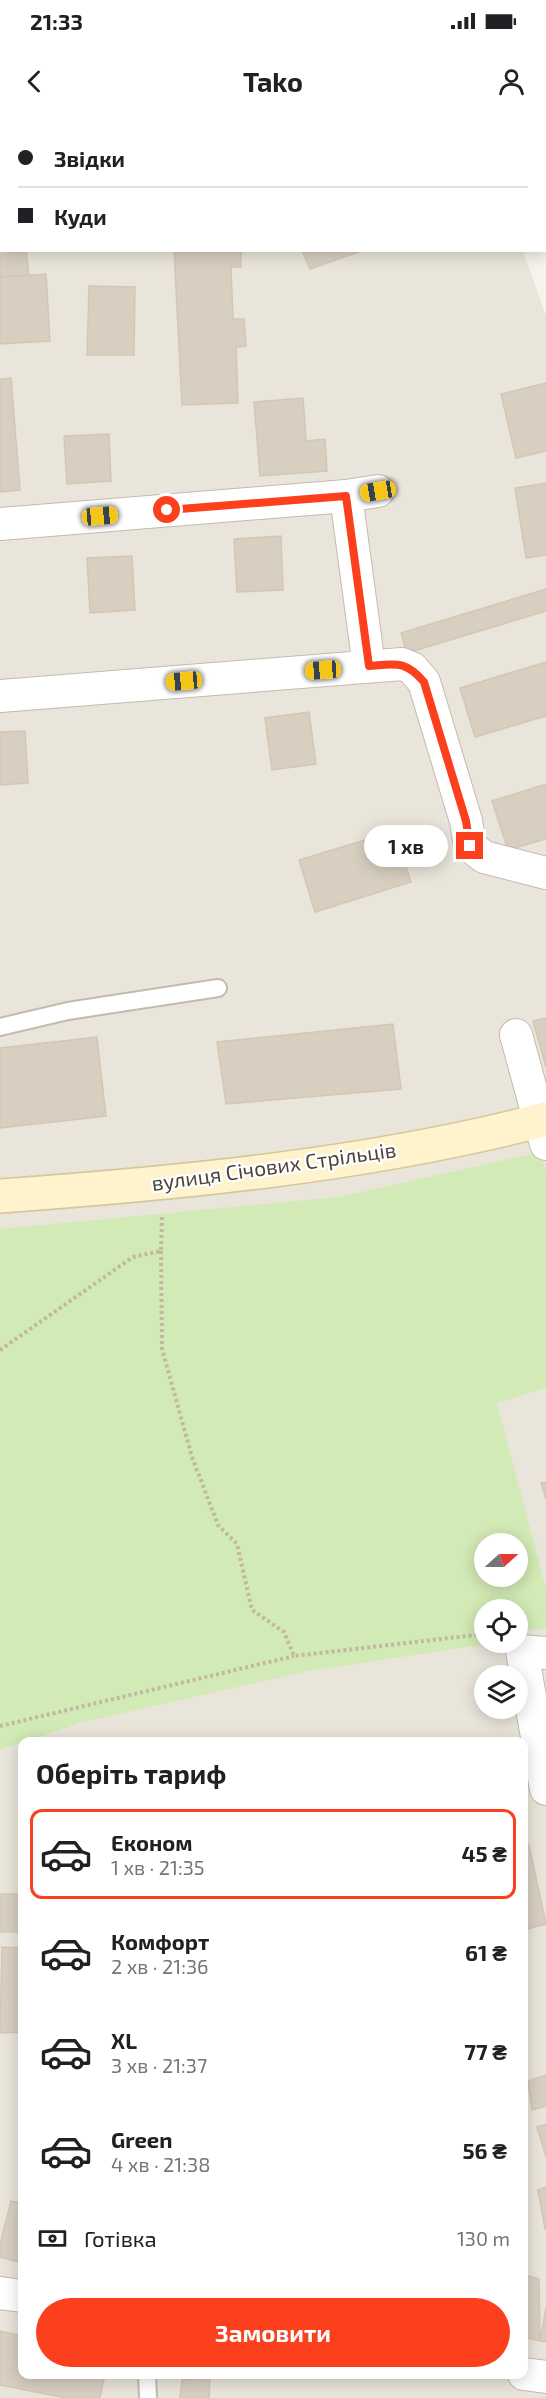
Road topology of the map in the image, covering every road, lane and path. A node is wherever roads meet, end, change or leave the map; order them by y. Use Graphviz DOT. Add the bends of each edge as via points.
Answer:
graph roads {
  1 [pos="378,491"];
  2 [pos="346,496"];
  3 [pos="0,524"];
  4 [pos="369,666"];
  5 [pos="0,696"];
  6 [pos="546,873"];
  7 [pos="219,988"];
  8 [pos="0,1027"];
  9 [pos="516,1035"];
  10 [pos="544,1128"];
  11 [pos="0,1196"];
  12 [pos="163,1210"];
  13 [pos="160,1251"];
  14 [pos="0,1350"];
  15 [pos="474,1635"];
  16 [pos="527,1653"];
  17 [pos="294,1656"];
  18 [pos="0,1726"];
  19 [pos="546,1790"];
  20 [pos="0,2293"];
  21 [pos="18,2295"];
  22 [pos="528,2375"];
  23 [pos="546,2377"];
  24 [pos="147,2379"];
  25 [pos="148,2398"];
  1 -- 2 [label="street"];
  2 -- 3 [label="street"];
  2 -- 4 [label="street"];
  4 -- 5 [label="street"];
  4 -- 6 [label="street" via="402,664 412,668 424,682 470,846 484,857"];
  7 -- 8 [label="lane" via="68,1011"];
  9 -- 10 [label="street"];
  10 -- 11 [label="street, вулиця Січових Стрільців" via="188,1181"];
  12 -- 13 [label="path"];
  13 -- 14 [label="path" via="133,1257"];
  13 -- 17 [label="path" via="162,1349 192,1457 218,1525 237,1544 252,1610 284,1632"];
  15 -- 17 [label="path"];
  16 -- 19 [label="street"];
  17 -- 18 [label="path"];
  20 -- 21 [label="street"];
  22 -- 23 [label="street"];
  24 -- 25 [label="lane"];
}
